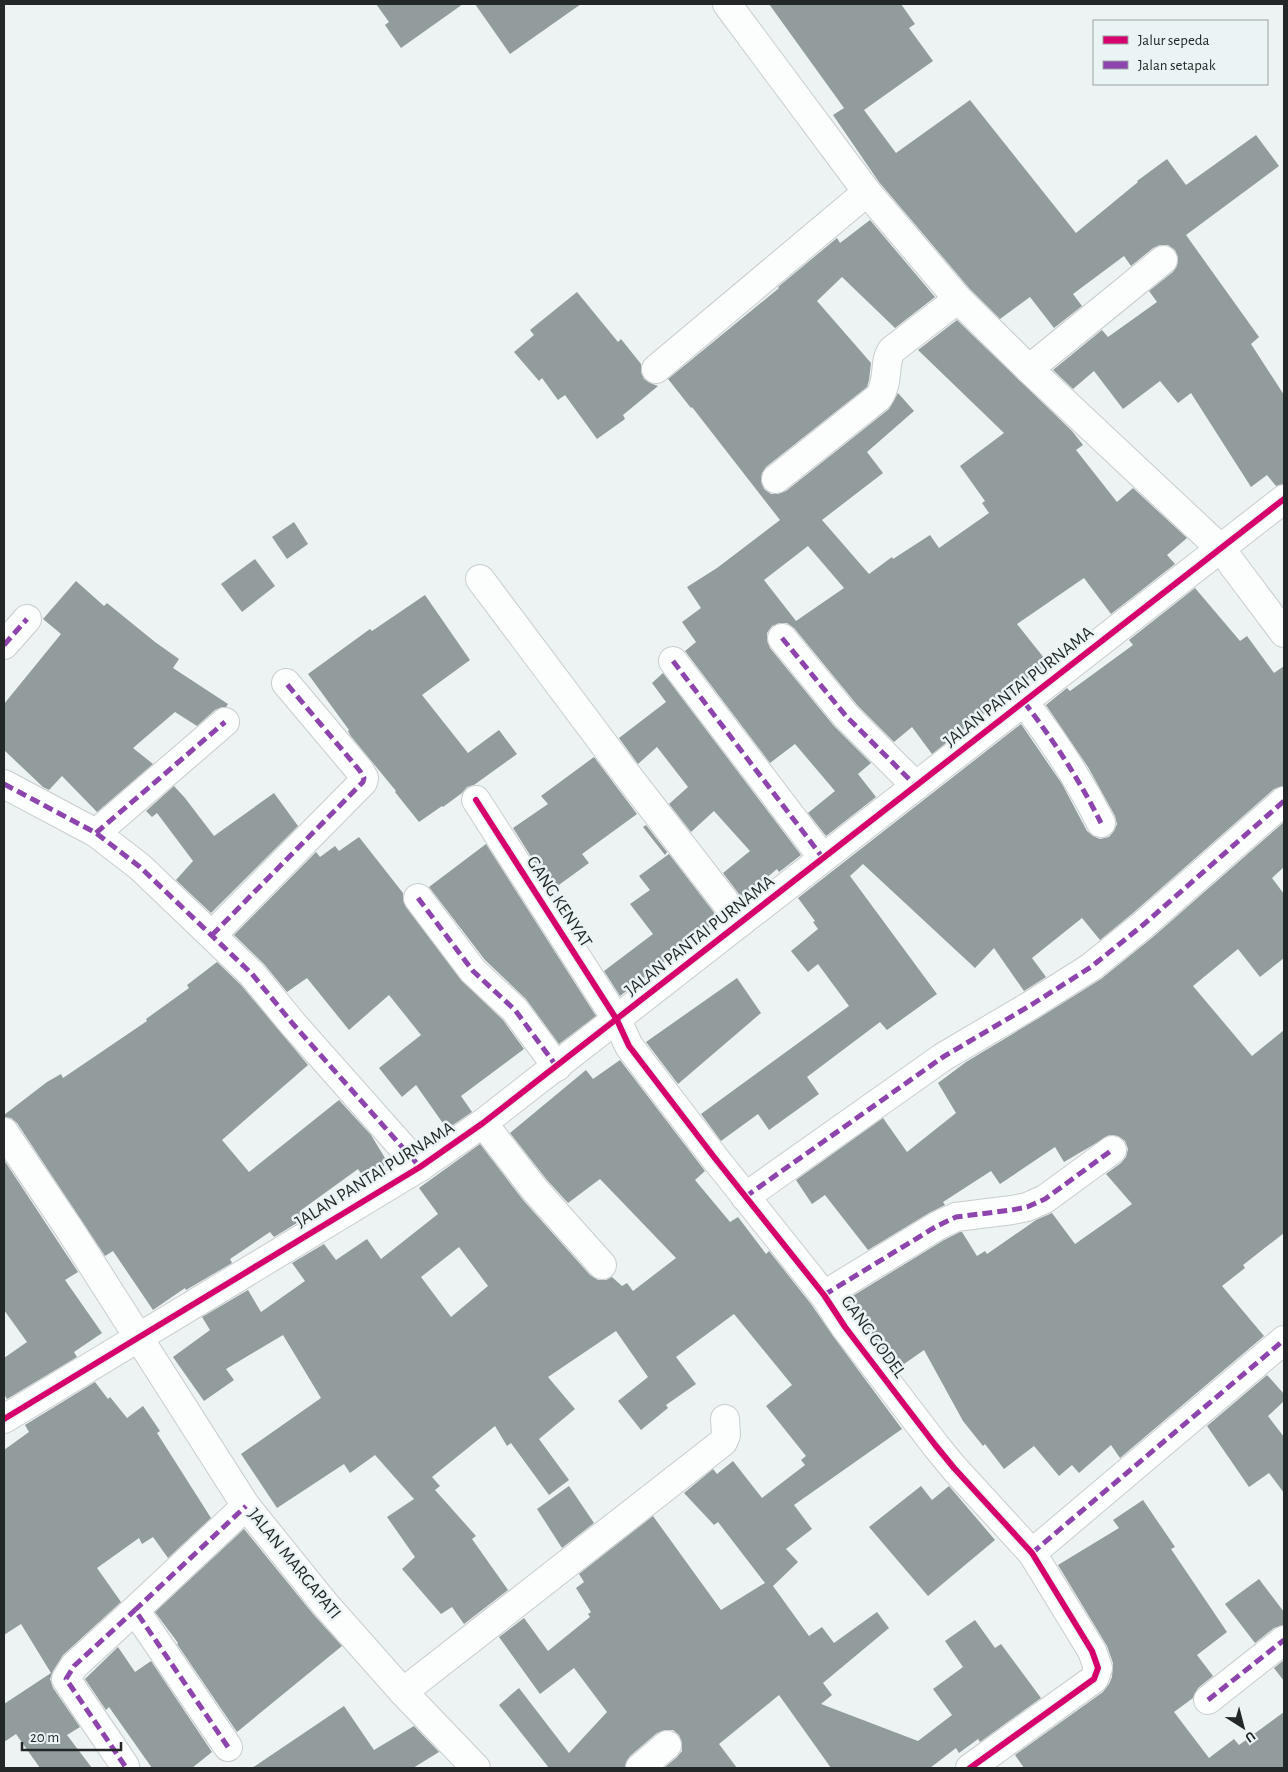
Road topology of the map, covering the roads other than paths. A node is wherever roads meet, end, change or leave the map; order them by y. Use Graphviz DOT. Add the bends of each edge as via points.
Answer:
graph roads {
  1 [pos="727,4"];
  2 [pos="867,192"];
  3 [pos="1163,260"];
  4 [pos="958,298"];
  5 [pos="656,369"];
  6 [pos="1029,369"];
  7 [pos="776,480"];
  8 [pos="1284,499"];
  9 [pos="1221,549"];
  10 [pos="480,579"];
  11 [pos="27,619"];
  12 [pos="1284,633"];
  13 [pos="782,638"];
  14 [pos="4,645"];
  15 [pos="673,661"];
  16 [pos="286,683"];
  17 [pos="1024,702"];
  18 [pos="225,722"];
  19 [pos="4,784"];
  20 [pos="916,786"];
  21 [pos="476,800"];
  22 [pos="1284,801"];
  23 [pos="1101,823"];
  24 [pos="96,833"];
  25 [pos="823,858"];
  26 [pos="418,898"];
  27 [pos="741,922"];
  28 [pos="212,935"];
  29 [pos="617,1020"];
  30 [pos="557,1066"];
  31 [pos="484,1123"];
  32 [pos="4,1132"];
  33 [pos="1112,1150"];
  34 [pos="420,1168"];
  35 [pos="745,1197"];
  36 [pos="602,1265"];
  37 [pos="824,1295"];
  38 [pos="138,1339"];
  39 [pos="1284,1340"];
  40 [pos="4,1418"];
  41 [pos="725,1419"];
  42 [pos="246,1506"];
  43 [pos="1032,1552"];
  44 [pos="135,1610"];
  45 [pos="1284,1640"];
  46 [pos="403,1692"];
  47 [pos="1208,1700"];
  48 [pos="667,1745"];
  49 [pos="228,1747"];
  50 [pos="125,1766"];
  51 [pos="471,1767"];
  52 [pos="640,1768"];
  53 [pos="970,1768"];
  1 -- 2 [label="street"];
  2 -- 4 [label="street"];
  2 -- 5 [label="street"];
  3 -- 6 [label="street"];
  4 -- 6 [label="street"];
  4 -- 7 [label="street" via="888,355 886,384 879,397"];
  6 -- 9 [label="street"];
  8 -- 9 [label="street, JALAN PANTAI PURNAMA"];
  9 -- 12 [label="street"];
  9 -- 17 [label="street, JALAN PANTAI PURNAMA"];
  10 -- 27 [label="street"];
  11 -- 14 [label="street"];
  13 -- 20 [label="street" via="846,716"];
  15 -- 25 [label="street"];
  16 -- 28 [label="street" via="360,771 363,782"];
  17 -- 20 [label="street, JALAN PANTAI PURNAMA"];
  17 -- 23 [label="street" via="1081,784"];
  18 -- 24 [label="street"];
  19 -- 24 [label="street"];
  20 -- 25 [label="street, JALAN PANTAI PURNAMA"];
  21 -- 29 [label="street, GANG KENYAT"];
  22 -- 35 [label="street" via="1091,967 943,1057"];
  24 -- 28 [label="street" via="140,866"];
  25 -- 27 [label="street, JALAN PANTAI PURNAMA"];
  26 -- 30 [label="street" via="473,971 515,1010"];
  27 -- 29 [label="street, JALAN PANTAI PURNAMA"];
  28 -- 34 [label="street" via="252,974"];
  29 -- 30 [label="street, JALAN PANTAI PURNAMA"];
  29 -- 35 [label="street, GANG GODEL" via="629,1046"];
  30 -- 31 [label="street, JALAN PANTAI PURNAMA"];
  31 -- 34 [label="street, JALAN PANTAI PURNAMA"];
  31 -- 36 [label="street" via="535,1190"];
  32 -- 38 [label="street, JALAN MARGAPATI"];
  33 -- 37 [label="street" via="1044,1199 1027,1207 956,1217"];
  34 -- 38 [label="street, JALAN PANTAI PURNAMA"];
  35 -- 37 [label="street, GANG GODEL"];
  37 -- 43 [label="street, GANG GODEL" via="936,1446"];
  38 -- 40 [label="street, JALAN PANTAI PURNAMA"];
  38 -- 42 [label="street, JALAN MARGAPATI"];
  39 -- 43 [label="street"];
  41 -- 46 [label="street" via="726,1435 722,1442"];
  42 -- 44 [label="street"];
  42 -- 46 [label="street, JALAN MARGAPATI"];
  43 -- 53 [label="street, GANG GODEL" via="1092,1651 1098,1668 1094,1679"];
  44 -- 49 [label="street"];
  44 -- 50 [label="street" via="74,1666 66,1679"];
  45 -- 47 [label="street"];
  46 -- 51 [label="street, JALAN MARGAPATI"];
  48 -- 52 [label="street"];
}
